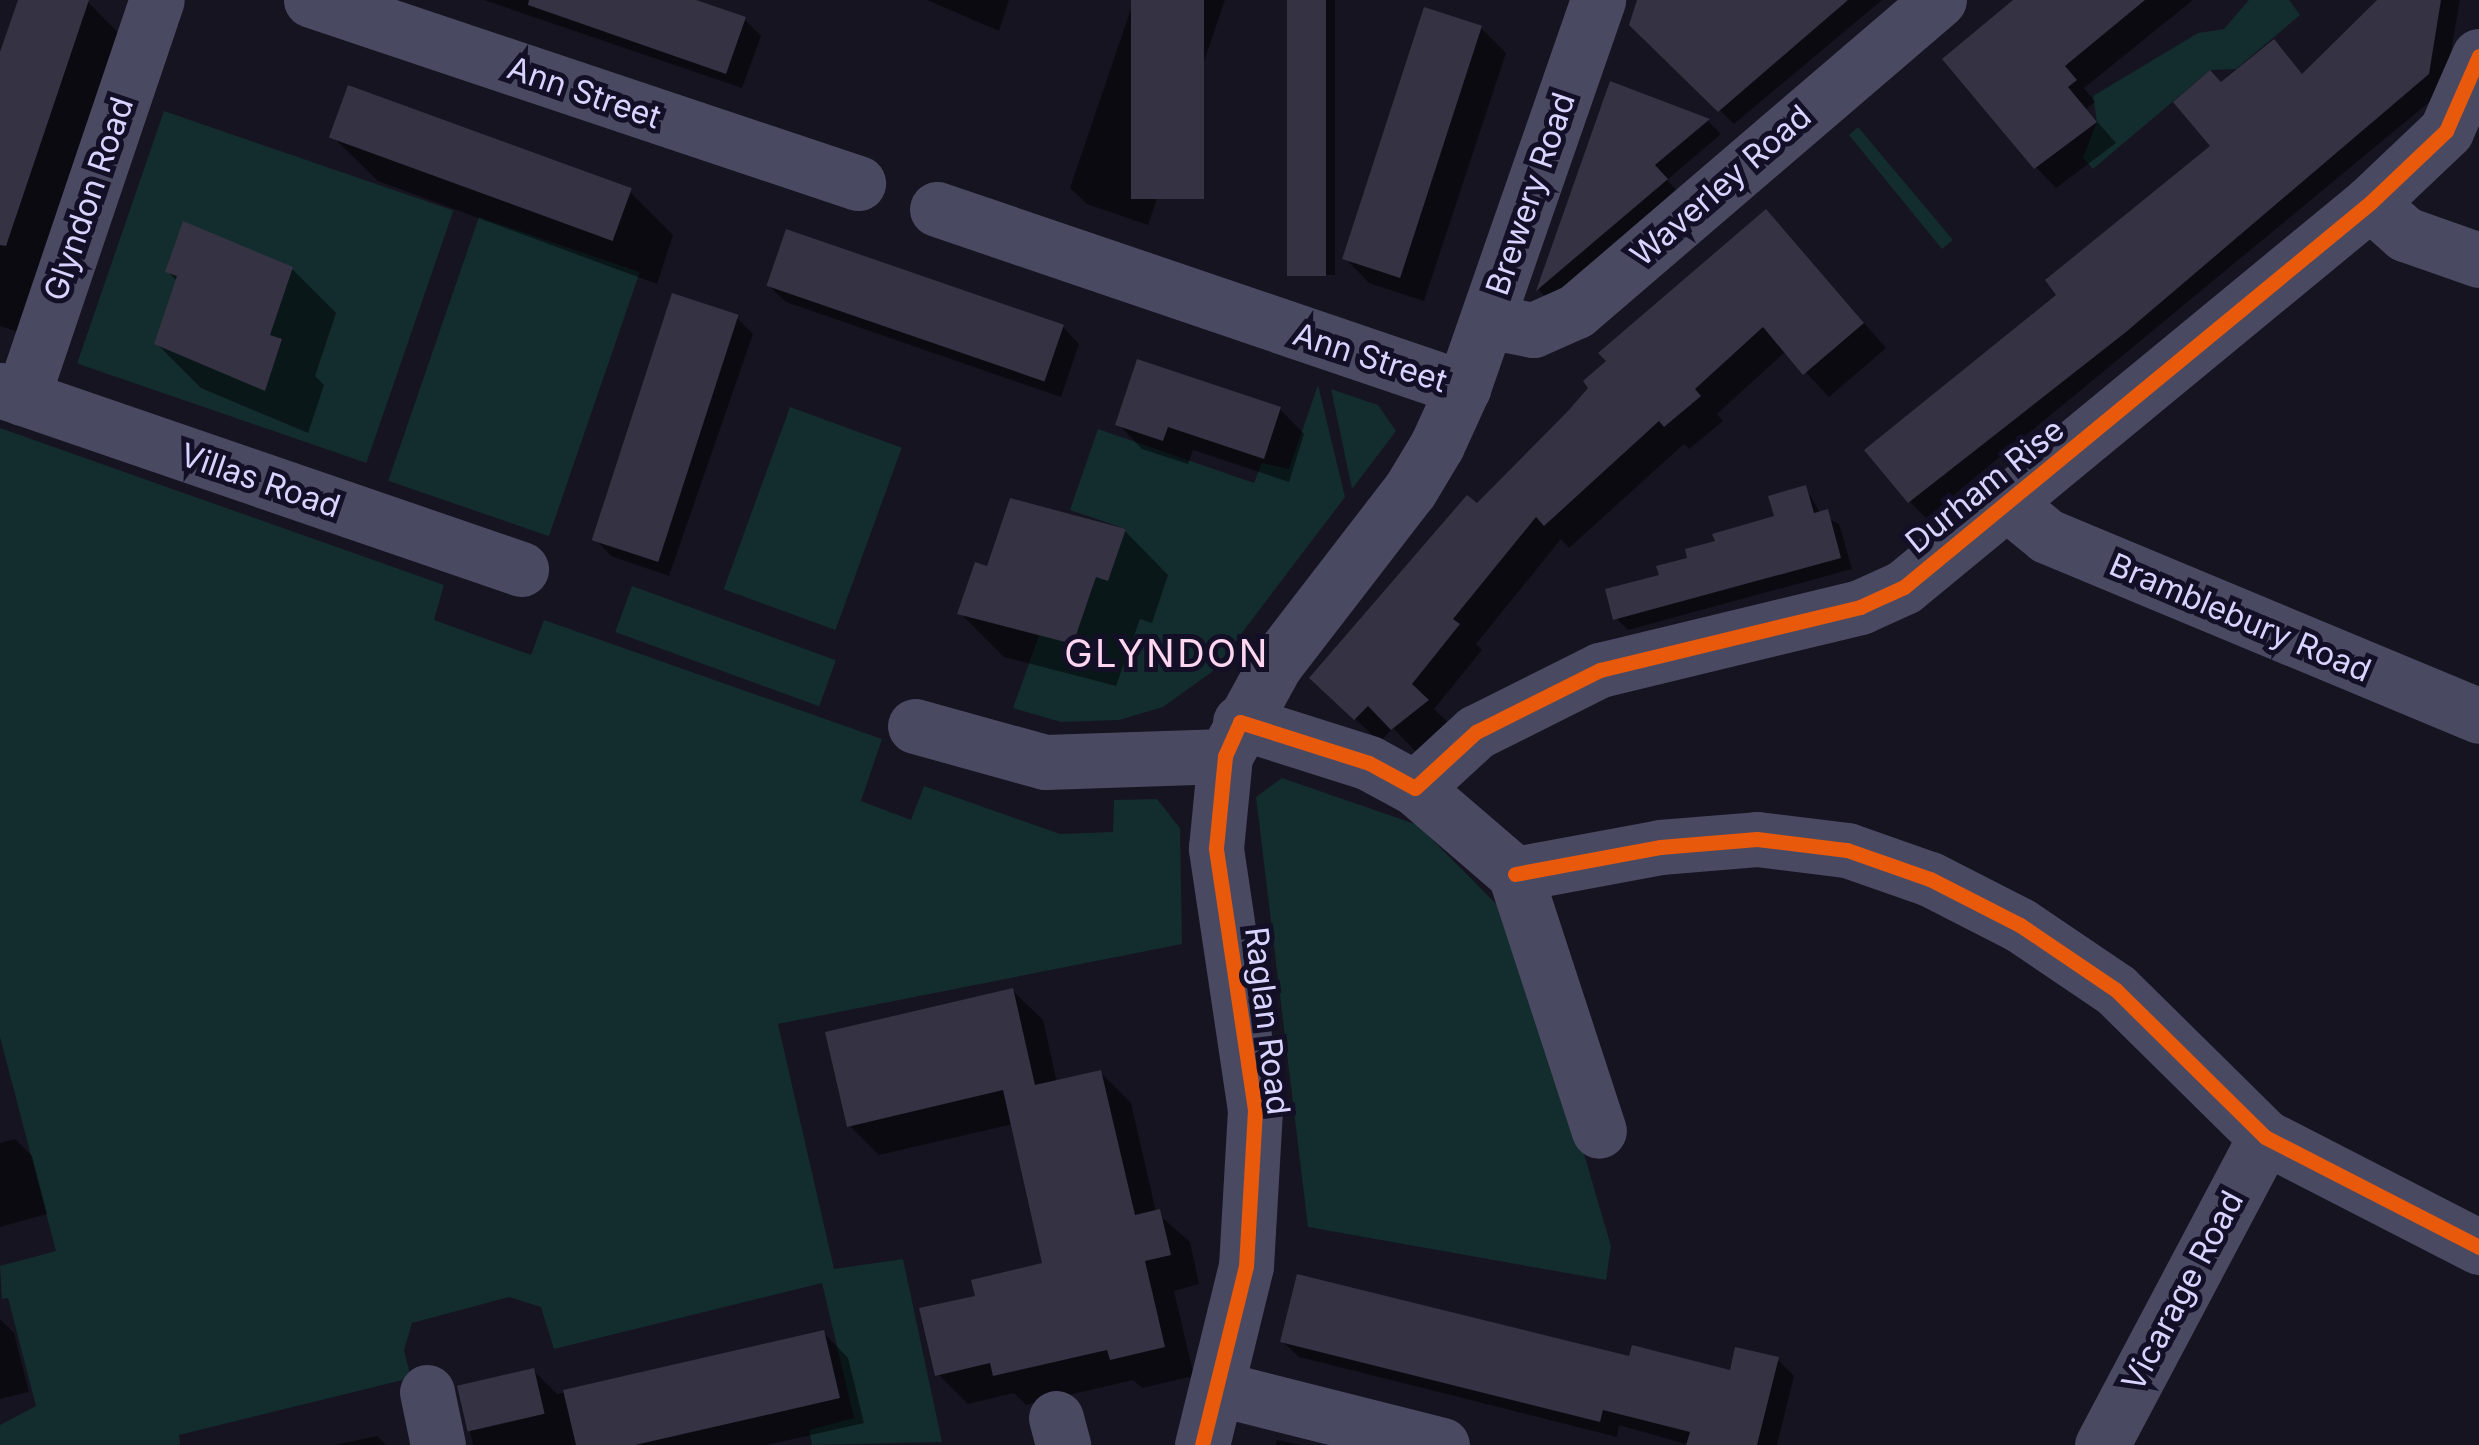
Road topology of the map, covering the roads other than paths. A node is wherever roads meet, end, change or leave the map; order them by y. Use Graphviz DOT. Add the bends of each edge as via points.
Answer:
graph roads {
  1 [pos="157,0"];
  2 [pos="310,0"];
  3 [pos="1598,0"];
  4 [pos="1939,0"];
  5 [pos="2479,56"];
  6 [pos="858,182"];
  7 [pos="2370,203"];
  8 [pos="937,209"];
  9 [pos="2479,260"];
  10 [pos="1487,320"];
  11 [pos="1463,388"];
  12 [pos="11,394"];
  13 [pos="2008,505"];
  14 [pos="520,569"];
  15 [pos="2479,716"];
  16 [pos="915,726"];
  17 [pos="1232,739"];
  18 [pos="1415,788"];
  19 [pos="1515,874"];
  20 [pos="1599,1130"];
  21 [pos="2265,1138"];
  22 [pos="2479,1247"];
  23 [pos="1217,1388"];
  24 [pos="428,1392"];
  25 [pos="438,1445"];
  26 [pos="1202,1445"];
  27 [pos="1442,1445"];
  28 [pos="2102,1445"];
  1 -- 12 [label="street, Glyndon Road"];
  2 -- 6 [label="street, Ann Street"];
  3 -- 10 [label="street, Brewery Road"];
  4 -- 10 [label="street, Waverley Road" via="1576,310 1532,330"];
  5 -- 7 [label="street, Durham Rise" via="2446,131"];
  7 -- 9 [label="street" via="2406,234"];
  7 -- 13 [label="street, Durham Rise"];
  8 -- 11 [label="street, Ann Street"];
  10 -- 11 [label="street, Brewery Road"];
  11 -- 17 [label="street" via="1410,490 1275,665"];
  12 -- 14 [label="street, Villas Road"];
  13 -- 15 [label="street, Bramblebury Road" via="2048,536"];
  13 -- 18 [label="street, Durham Rise" via="1904,587 1860,607 1600,670 1476,732"];
  16 -- 17 [label="street" via="1045,762"];
  17 -- 18 [label="street" via="1369,764"];
  17 -- 23 [label="street, Raglan Road" via="1216,848 1255,1110 1246,1266"];
  18 -- 19 [label="street"];
  19 -- 20 [label="street"];
  19 -- 21 [label="street" via="1660,847 1756,839 1846,850 1930,879 2020,924 2116,990"];
  21 -- 22 [label="street"];
  21 -- 28 [label="street, Vicarage Road"];
  23 -- 26 [label="street, Raglan Road"];
  23 -- 27 [label="street"];
  24 -- 25 [label="street"];
}
